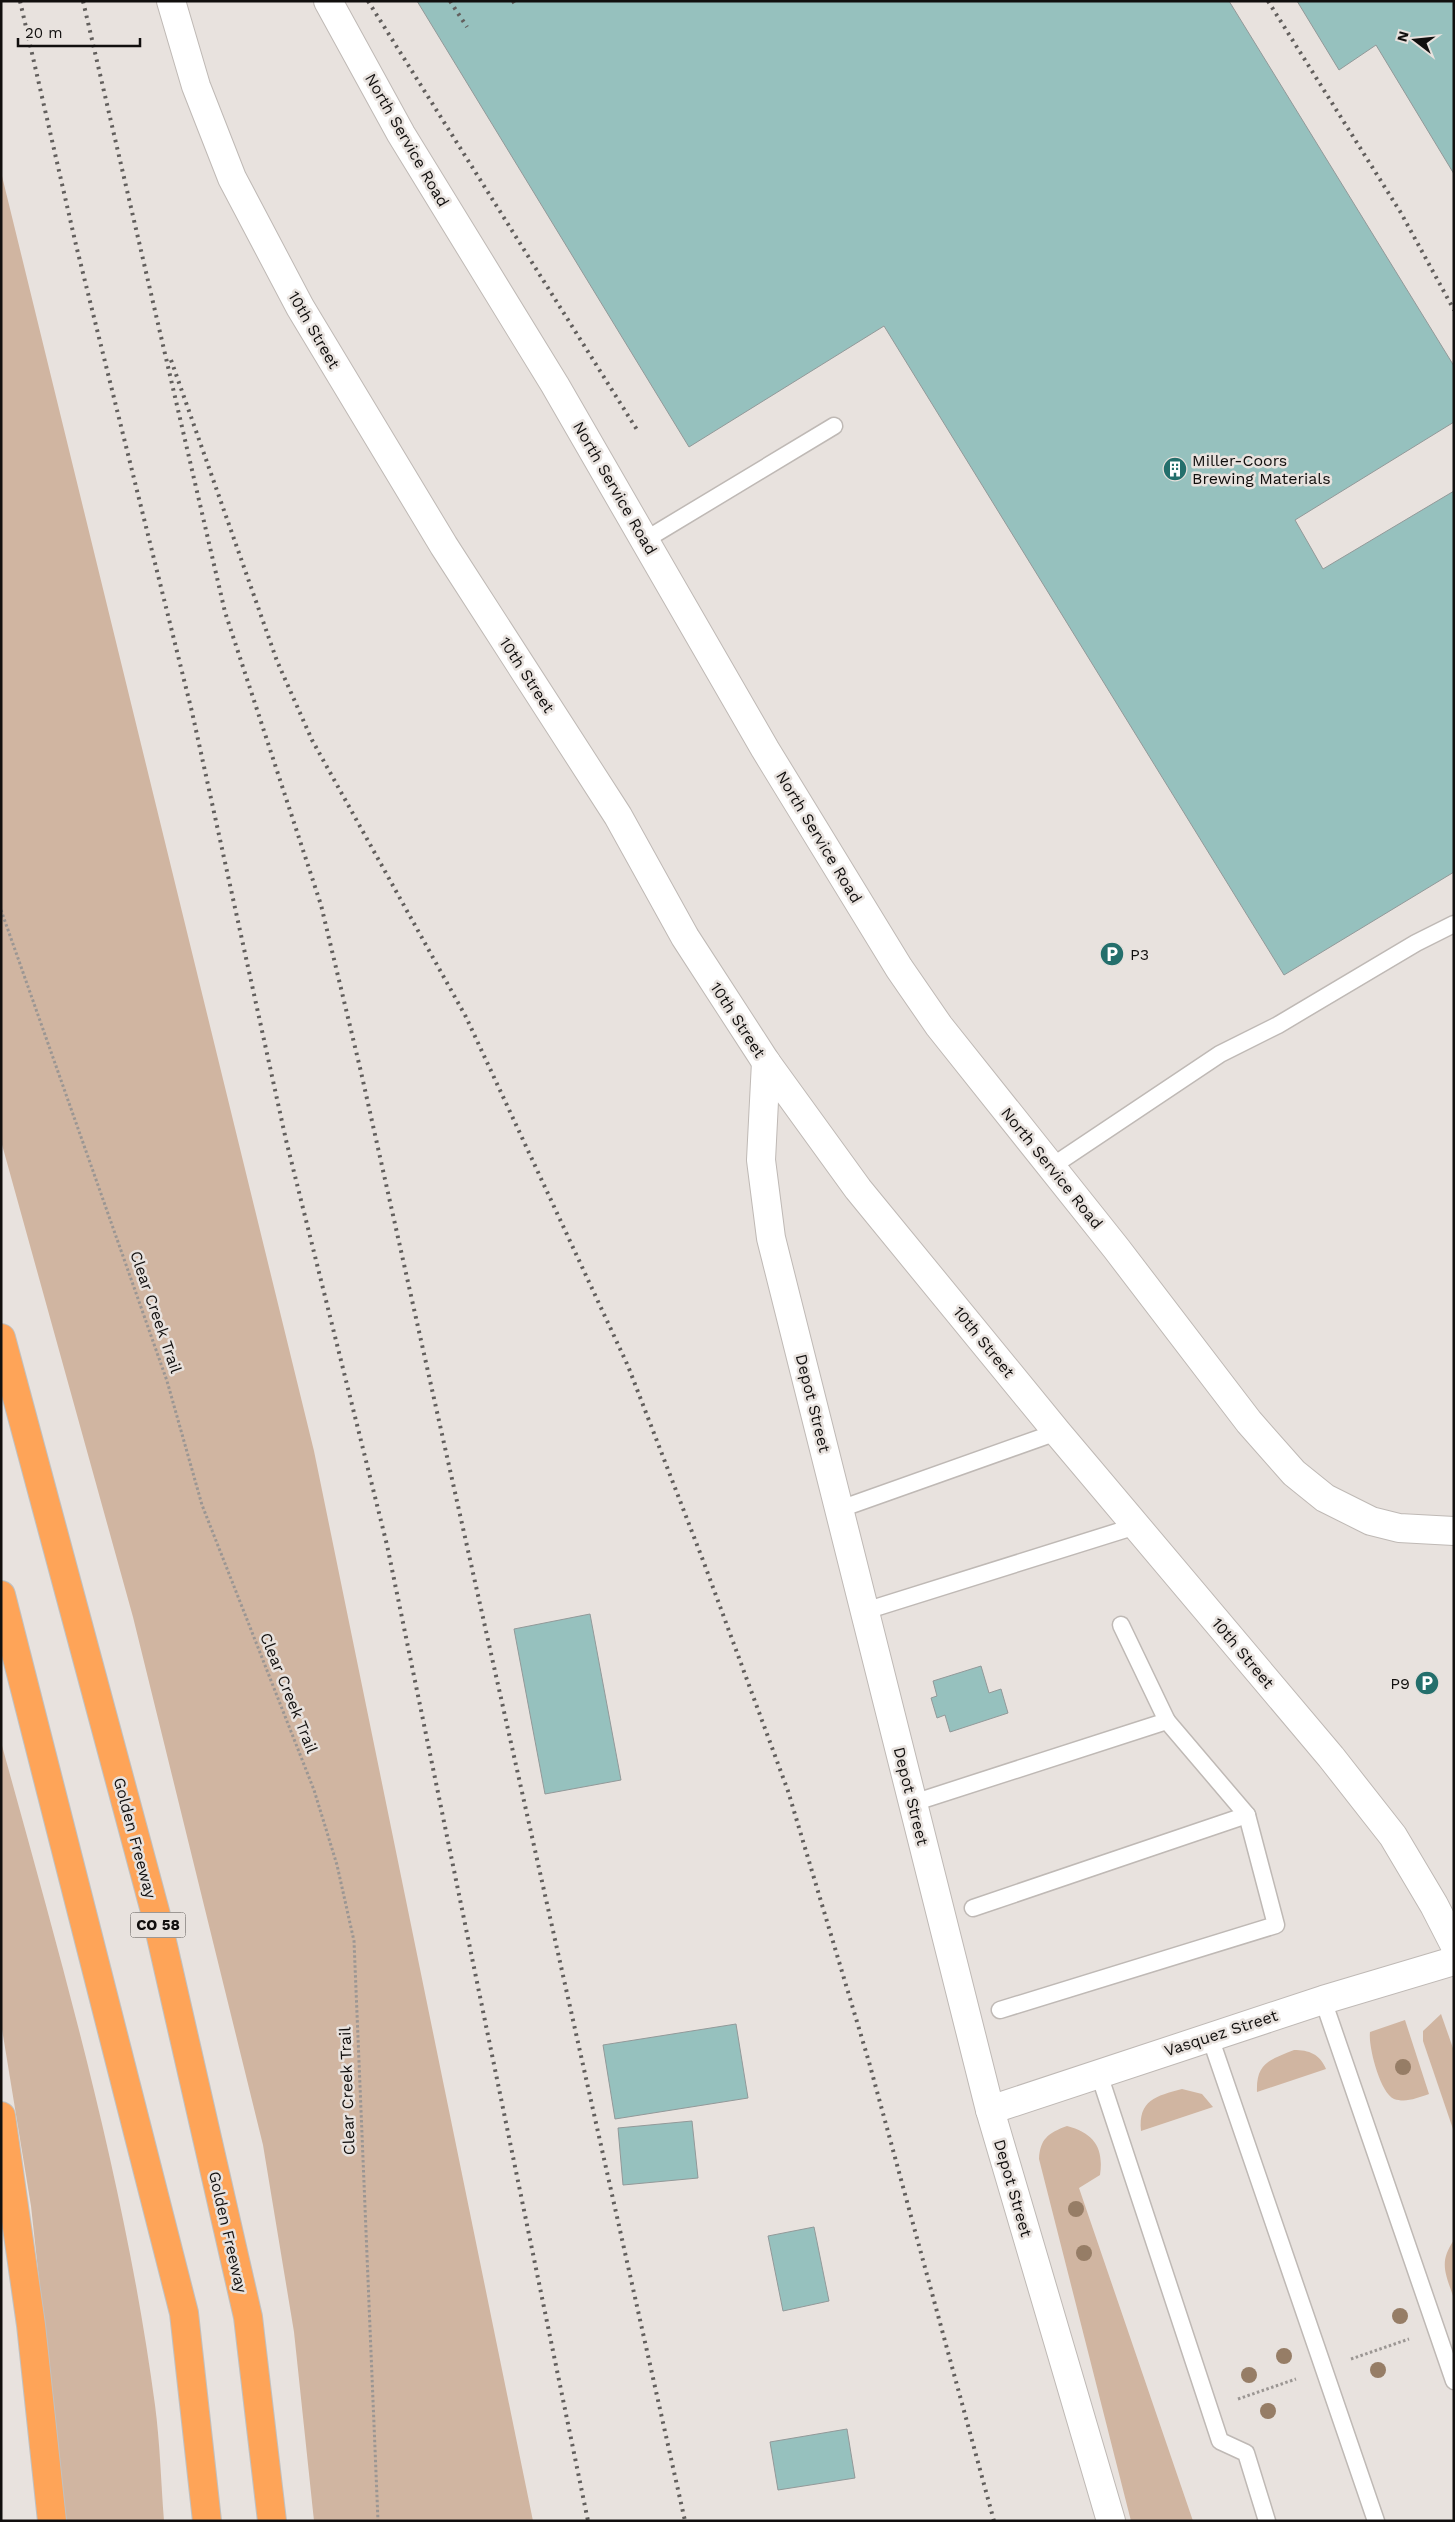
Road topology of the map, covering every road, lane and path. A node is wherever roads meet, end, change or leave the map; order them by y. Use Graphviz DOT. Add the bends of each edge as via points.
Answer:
graph roads {
  1 [pos="171,1"];
  2 [pos="328,1"];
  3 [pos="834,426"];
  4 [pos="644,540"];
  5 [pos="1,910"];
  6 [pos="1454,924"];
  7 [pos="766,1062"];
  8 [pos="1051,1167"];
  9 [pos="1,1338"];
  10 [pos="1057,1432"];
  11 [pos="840,1509"];
  12 [pos="1136,1526"];
  13 [pos="1454,1531"];
  14 [pos="1,1595"];
  15 [pos="865,1611"];
  16 [pos="1120,1625"];
  17 [pos="1167,1721"];
  18 [pos="913,1803"];
  19 [pos="1247,1815"];
  20 [pos="973,1908"];
  21 [pos="1454,1944"];
  22 [pos="1454,1961"];
  23 [pos="1323,2000"];
  24 [pos="1000,2010"];
  25 [pos="1210,2037"];
  26 [pos="1099,2074"];
  27 [pos="990,2110"];
  28 [pos="1,2116"];
  29 [pos="1454,2381"];
  30 [pos="52,2521"];
  31 [pos="207,2521"];
  32 [pos="272,2521"];
  33 [pos="378,2521"];
  34 [pos="1111,2521"];
  35 [pos="1267,2521"];
  36 [pos="1376,2521"];
  1 -- 7 [label="street, 10th Street" via="196,86 232,178 300,307 444,546 618,816 685,938"];
  2 -- 4 [label="street, North Service Road" via="401,134 556,385"];
  3 -- 4 [label="lane"];
  4 -- 8 [label="street, North Service Road" via="765,748 899,968 939,1026"];
  5 -- 33 [label="path, Clear Creek Trail" via="167,1381 202,1505 314,1790 337,1865 354,1941"];
  6 -- 8 [label="lane" via="1278,1025 1220,1054"];
  7 -- 10 [label="street, 10th Street" via="858,1189"];
  7 -- 11 [label="street, Depot Street" via="761,1160 771,1238"];
  8 -- 13 [label="street, North Service Road" via="1249,1422 1294,1473 1325,1498 1371,1521 1399,1528"];
  9 -- 32 [label="highway, Golden Freeway / CO 58" via="158,1924 248,2318"];
  10 -- 11 [label="lane"];
  10 -- 12 [label="street, 10th Street"];
  11 -- 15 [label="street, Depot Street"];
  12 -- 15 [label="lane"];
  12 -- 21 [label="street, 10th Street" via="1331,1757 1393,1836"];
  14 -- 31 [label="highway" via="184,2313"];
  15 -- 18 [label="street, Depot Street"];
  16 -- 17 [label="lane"];
  17 -- 18 [label="lane"];
  17 -- 19 [label="lane"];
  18 -- 27 [label="street, Depot Street"];
  19 -- 20 [label="lane"];
  19 -- 24 [label="lane" via="1276,1925"];
  22 -- 23 [label="street, Vasquez Street"];
  23 -- 25 [label="street, Vasquez Street"];
  23 -- 29 [label="lane"];
  25 -- 26 [label="street, Vasquez Street"];
  25 -- 36 [label="lane"];
  26 -- 27 [label="street, Vasquez Street"];
  26 -- 35 [label="lane" via="1220,2441 1246,2453"];
  27 -- 34 [label="street, Depot Street"];
  28 -- 30 [label="highway" via="31,2325"];
}
